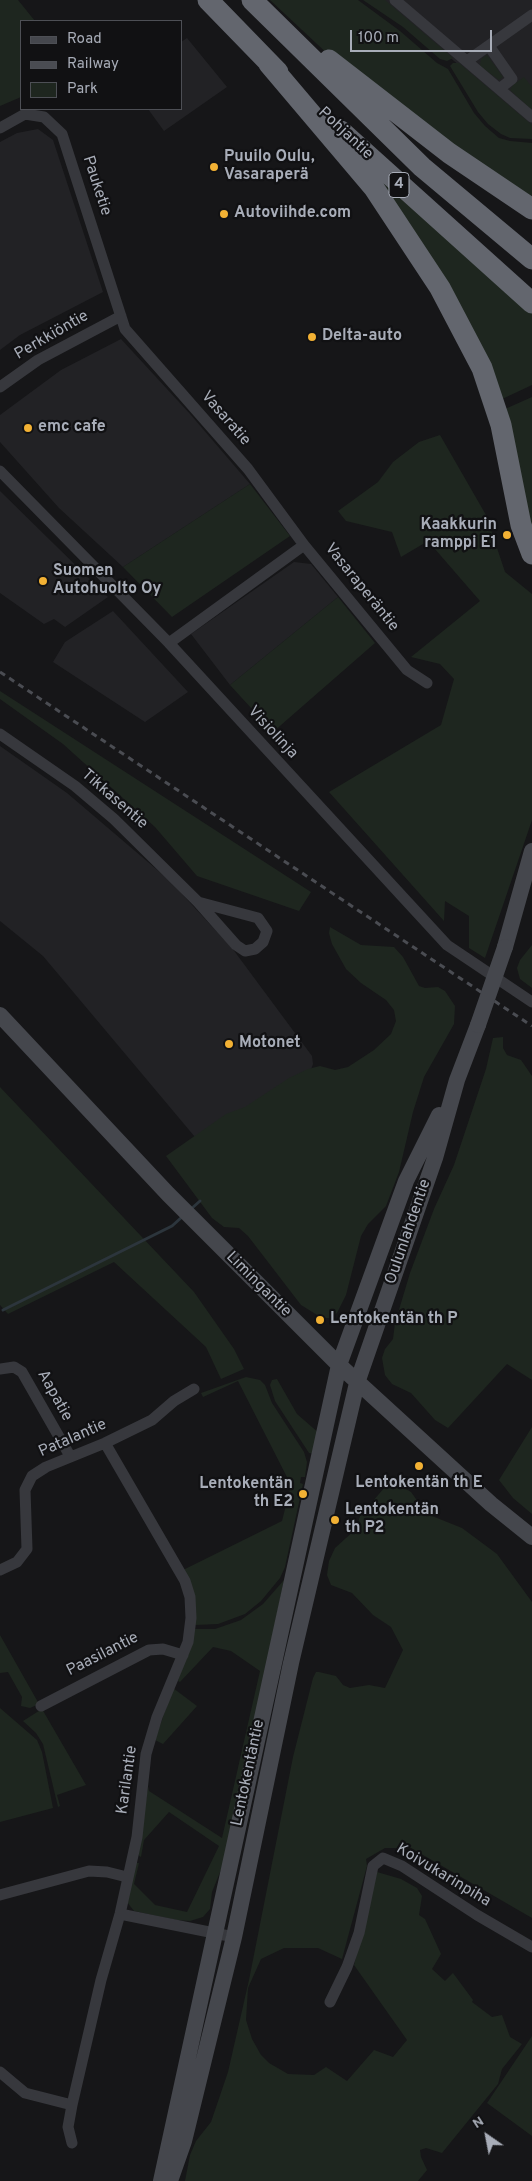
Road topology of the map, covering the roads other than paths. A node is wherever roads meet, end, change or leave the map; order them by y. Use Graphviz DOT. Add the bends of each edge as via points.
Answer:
graph roads {
  1 [pos="208,0"];
  2 [pos="252,0"];
  3 [pos="261,0"];
  4 [pos="395,0"];
  5 [pos="532,15"];
  6 [pos="489,46"];
  7 [pos="467,62"];
  8 [pos="269,64"];
  9 [pos="499,89"];
  10 [pos="532,117"];
  11 [pos="0,128"];
  12 [pos="532,208"];
  13 [pos="532,259"];
  14 [pos="532,302"];
  15 [pos="121,316"];
  16 [pos="0,387"];
  17 [pos="0,471"];
  18 [pos="304,545"];
  19 [pos="532,554"];
  20 [pos="169,643"];
  21 [pos="427,683"];
  22 [pos="0,734"];
  23 [pos="532,851"];
  24 [pos="532,890"];
  25 [pos="198,902"];
  26 [pos="505,947"];
  27 [pos="532,1002"];
  28 [pos="0,1015"];
  29 [pos="457,1080"];
  30 [pos="338,1365"];
  31 [pos="0,1369"];
  32 [pos="357,1383"];
  33 [pos="194,1389"];
  34 [pos="105,1443"];
  35 [pos="70,1456"];
  36 [pos="532,1538"];
  37 [pos="0,1570"];
  38 [pos="183,1655"];
  39 [pos="41,1706"];
  40 [pos="126,1877"];
  41 [pos="0,1895"];
  42 [pos="120,1914"];
  43 [pos="214,1932"];
  44 [pos="234,1937"];
  45 [pos="532,1947"];
  46 [pos="330,2002"];
  47 [pos="0,2072"];
  48 [pos="72,2105"];
  49 [pos="72,2143"];
  50 [pos="161,2181"];
  51 [pos="170,2181"];
  1 -- 8 [label="highway, Pohjantie / 4"];
  2 -- 13 [label="highway, Pohjantie / 4" via="422,167"];
  3 -- 12 [label="highway" via="398,115"];
  4 -- 7 [label="street"];
  5 -- 6 [label="street"];
  6 -- 7 [label="street"];
  6 -- 9 [label="street" via="512,79"];
  7 -- 9 [label="street"];
  8 -- 14 [label="highway, Pohjantie / 4" via="393,180"];
  8 -- 19 [label="highway" via="374,188 440,288 482,368 501,425 521,525"];
  9 -- 10 [label="street"];
  11 -- 15 [label="street, Pauketie" via="25,114 44,117 62,134"];
  15 -- 16 [label="street, Perkkiöntie" via="38,360"];
  15 -- 18 [label="street, Vasaratie" via="125,329 248,469"];
  17 -- 20 [label="street, Visiolinja"];
  18 -- 20 [label="street, Vasaraperäntie"];
  18 -- 21 [label="street, Vasaraperäntie" via="407,670"];
  20 -- 27 [label="street, Visiolinja" via="448,945"];
  22 -- 25 [label="street, Tikkasentie" via="82,791"];
  23 -- 26 [label="main road, Oulunlahdentie"];
  24 -- 26 [label="main road, Oulunlahdentie"];
  25 -- 25 [label="street, Tikkasentie" via="245,951 255,949 263,942 267,931 258,918"];
  26 -- 29 [label="main road, Oulunlahdentie, bridge"];
  28 -- 30 [label="main road, Limingantie" via="175,1201"];
  29 -- 30 [label="main road, Oulunlahdentie" via="406,1181"];
  29 -- 32 [label="main road, Oulunlahdentie" via="435,1158"];
  30 -- 32 [label="main road, Limingantie"];
  30 -- 43 [label="main road, Lentokentäntie"];
  31 -- 35 [label="street, Aapatie" via="14,1367 22,1372"];
  32 -- 36 [label="main road, Limingantie"];
  32 -- 44 [label="main road, Lentokentäntie" via="291,1663"];
  33 -- 34 [label="street, Patalantie" via="152,1420"];
  34 -- 35 [label="street, Patalantie"];
  34 -- 38 [label="street, Karilantie" via="188,1589 190,1633"];
  35 -- 37 [label="street, Patalantie" via="28,1479 25,1490 27,1548 17,1562"];
  38 -- 39 [label="street, Paasilantie" via="163,1649 149,1650"];
  38 -- 40 [label="street, Karilantie" via="146,1754 139,1823"];
  40 -- 41 [label="street" via="89,1872"];
  40 -- 42 [label="street, Karilantie"];
  42 -- 43 [label="street"];
  42 -- 48 [label="street, Karilantie" via="100,1980"];
  43 -- 44 [label="street"];
  43 -- 50 [label="main road, Lentokentäntie"];
  44 -- 51 [label="main road, Lentokentäntie" via="184,2141"];
  45 -- 46 [label="street, Koivukarinpiha" via="402,1866 383,1858 373,1866 359,1933"];
  47 -- 48 [label="street" via="25,2093"];
  48 -- 49 [label="street, Karilantie" via="68,2127"];
}
